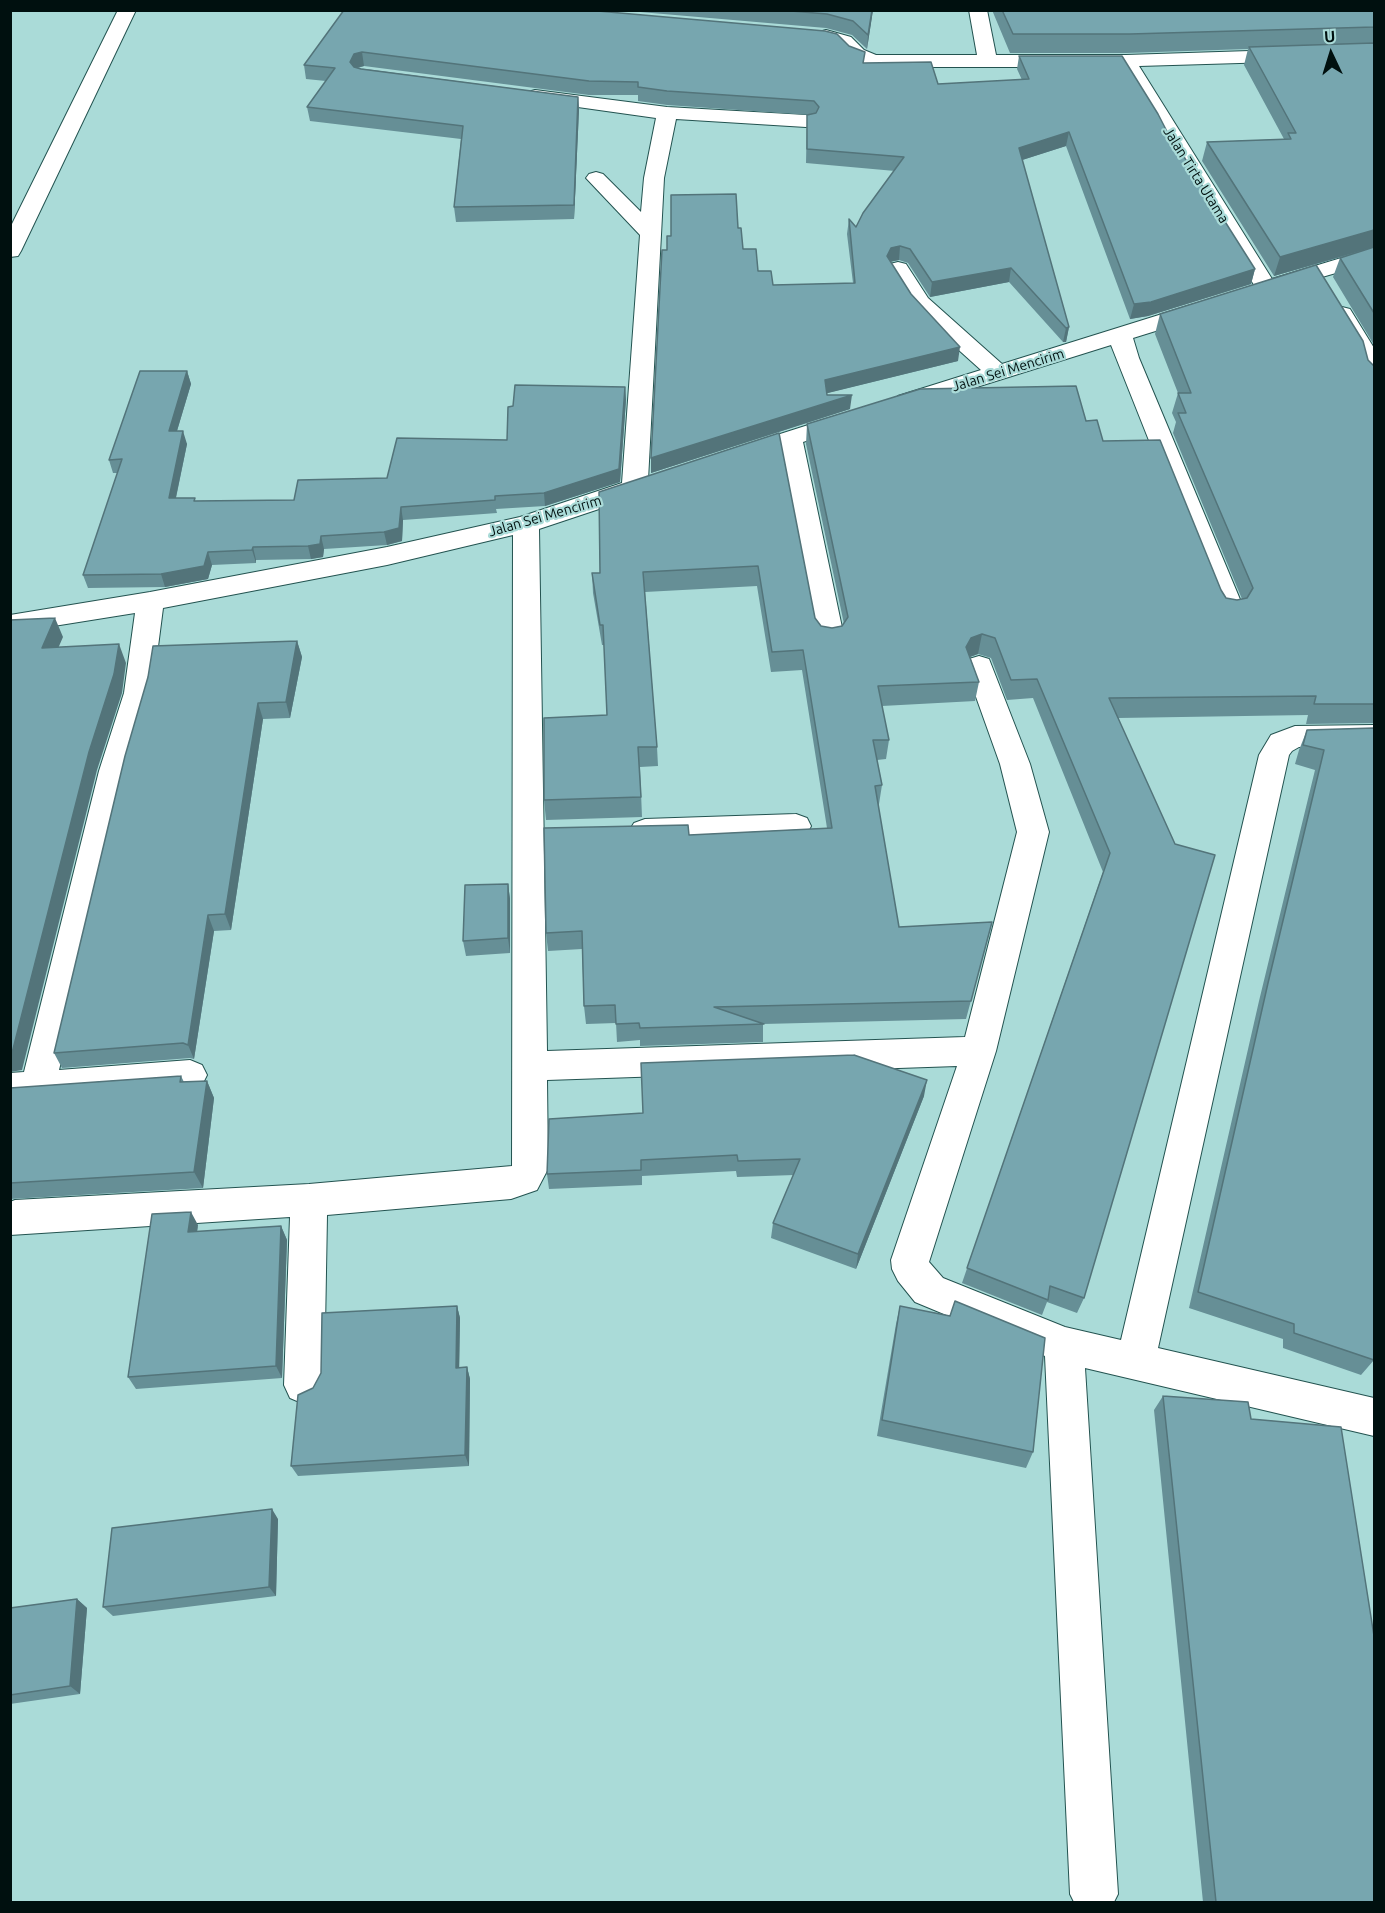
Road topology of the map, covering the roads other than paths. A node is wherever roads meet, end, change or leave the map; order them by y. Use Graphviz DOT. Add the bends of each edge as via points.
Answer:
graph roads {
  1 [pos="127,10"];
  2 [pos="978,10"];
  3 [pos="803,34"];
  4 [pos="1374,53"];
  5 [pos="987,60"];
  6 [pos="1126,62"];
  7 [pos="515,93"];
  8 [pos="667,113"];
  9 [pos="806,121"];
  10 [pos="596,178"];
  11 [pos="650,233"];
  12 [pos="10,251"];
  13 [pos="1374,255"];
  14 [pos="898,269"];
  15 [pos="1317,274"];
  16 [pos="1244,295"];
  17 [pos="1120,335"];
  18 [pos="998,373"];
  19 [pos="1374,378"];
  20 [pos="790,438"];
  21 [pos="713,463"];
  22 [pos="668,477"];
  23 [pos="635,488"];
  24 [pos="526,524"];
  25 [pos="150,601"];
  26 [pos="1230,609"];
  27 [pos="10,624"];
  28 [pos="830,637"];
  29 [pos="979,666"];
  30 [pos="1374,735"];
  31 [pos="796,826"];
  32 [pos="622,831"];
  33 [pos="979,1051"];
  34 [pos="530,1066"];
  35 [pos="190,1075"];
  36 [pos="24,1087"];
  37 [pos="309,1200"];
  38 [pos="10,1219"];
  39 [pos="1064,1345"];
  40 [pos="1135,1362"];
  41 [pos="304,1385"];
  42 [pos="1374,1417"];
  43 [pos="1094,1894"];
  1 -- 12 [label="street"];
  2 -- 5 [label="street"];
  3 -- 5 [label="street" via="844,41 856,54 873,61"];
  4 -- 6 [label="street"];
  5 -- 6 [label="street"];
  6 -- 16 [label="street, Jalan Tirta Utama"];
  7 -- 8 [label="street"];
  8 -- 9 [label="street"];
  8 -- 11 [label="street" via="654,178"];
  10 -- 11 [label="street"];
  11 -- 23 [label="street"];
  13 -- 15 [label="street, Jalan Sei Mencirim"];
  14 -- 18 [label="street" via="919,302"];
  15 -- 16 [label="street, Jalan Sei Mencirim"];
  15 -- 19 [label="street" via="1370,360"];
  16 -- 17 [label="street, Jalan Sei Mencirim"];
  17 -- 18 [label="street, Jalan Sei Mencirim"];
  17 -- 26 [label="street"];
  18 -- 20 [label="street, Jalan Sei Mencirim"];
  20 -- 21 [label="street, Jalan Sei Mencirim"];
  20 -- 28 [label="street"];
  22 -- 23 [label="street, Jalan Sei Mencirim"];
  23 -- 24 [label="street, Jalan Sei Mencirim"];
  24 -- 25 [label="street, Jalan Sei Mencirim" via="387,556"];
  24 -- 34 [label="street" via="541,834"];
  25 -- 27 [label="street, Jalan Sei Mencirim"];
  25 -- 36 [label="street" via="138,693"];
  29 -- 33 [label="street" via="1015,764 1033,832"];
  30 -- 40 [label="street" via="1295,737 1281,743 1274,755"];
  31 -- 32 [label="street"];
  33 -- 34 [label="street"];
  33 -- 39 [label="street" via="910,1260 911,1269 929,1290"];
  34 -- 37 [label="street" via="530,1168 524,1179"];
  35 -- 36 [label="street"];
  37 -- 38 [label="street"];
  37 -- 41 [label="street"];
  39 -- 40 [label="street"];
  39 -- 43 [label="street"];
  40 -- 42 [label="street"];
}
